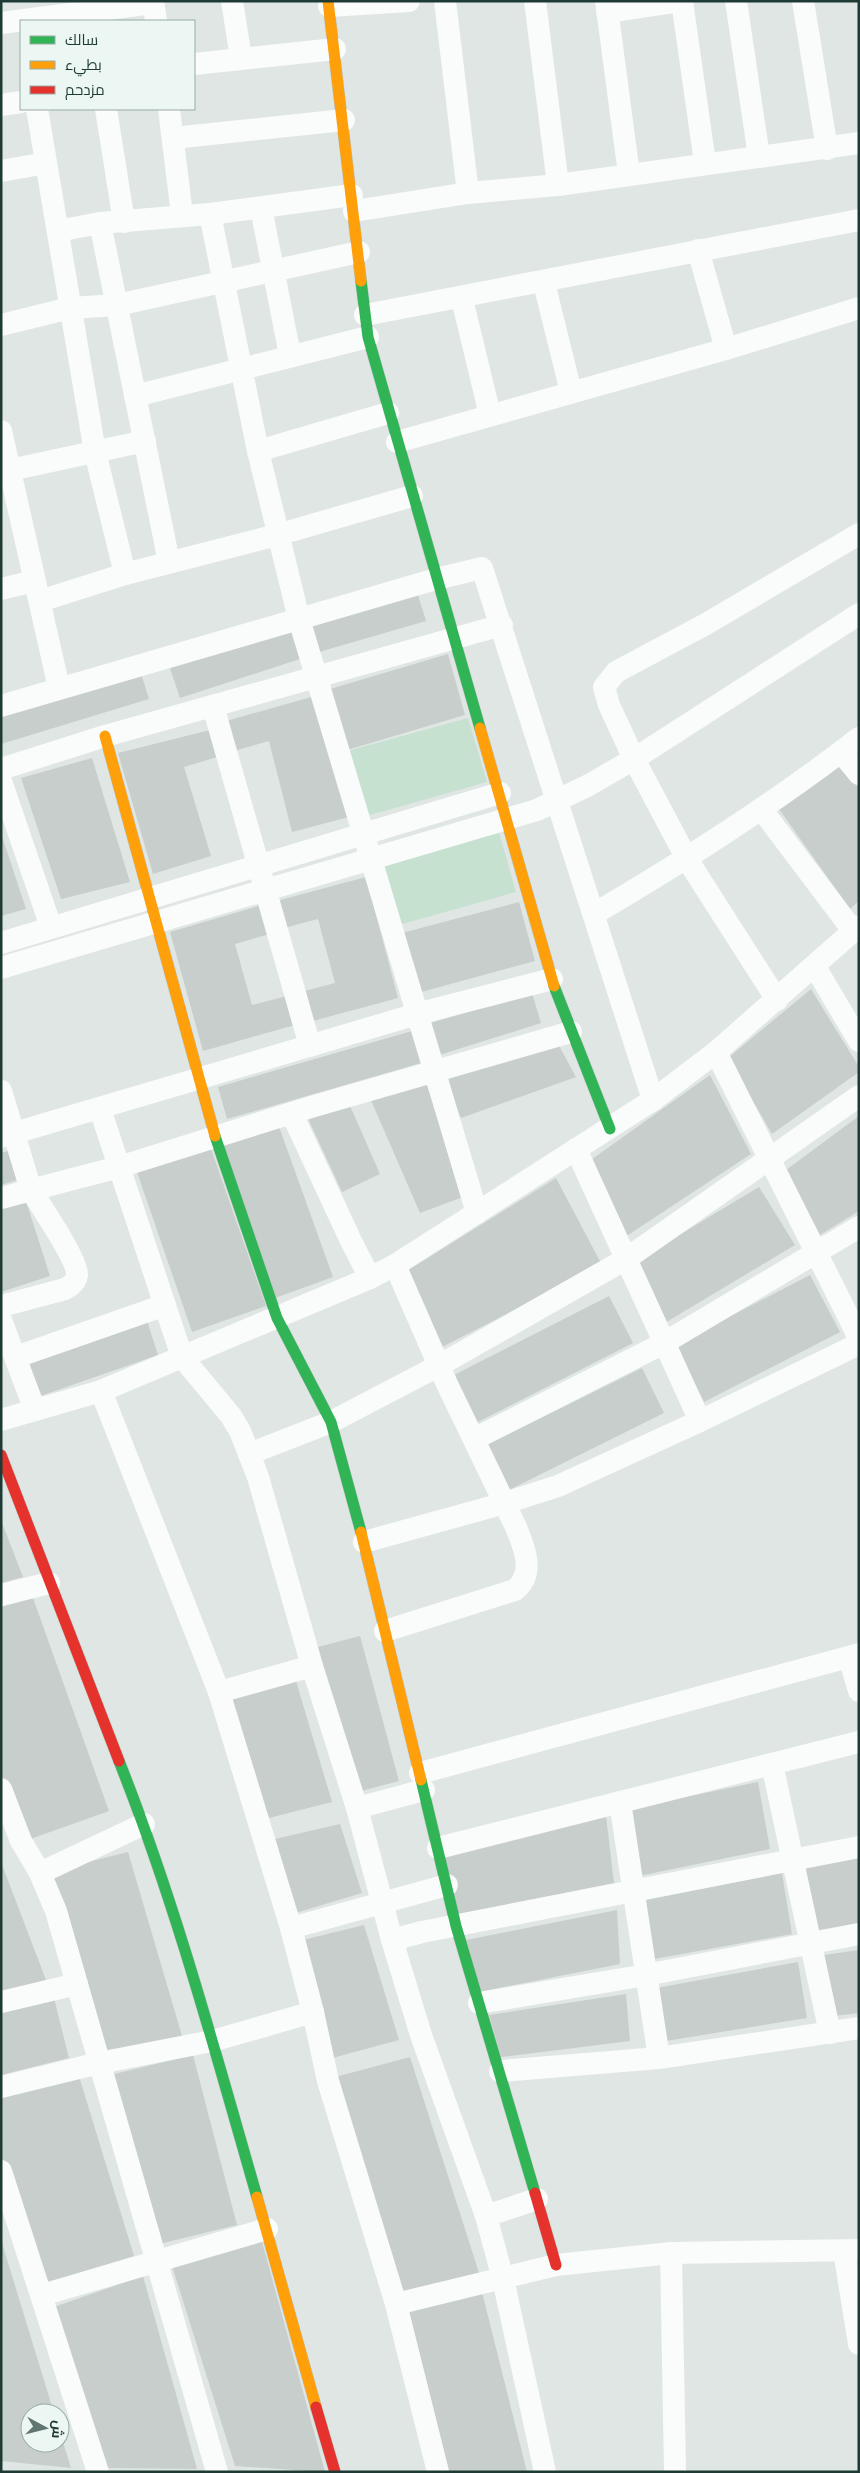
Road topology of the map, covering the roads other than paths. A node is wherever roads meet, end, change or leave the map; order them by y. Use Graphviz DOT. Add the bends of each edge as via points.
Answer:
graph roads {
  1 [pos="232,1"];
  2 [pos="409,1"];
  3 [pos="445,1"];
  4 [pos="535,1"];
  5 [pos="681,1"];
  6 [pos="736,1"];
  7 [pos="803,1"];
  8 [pos="329,4"];
  9 [pos="607,7"];
  10 [pos="154,8"];
  11 [pos="90,11"];
  12 [pos="15,18"];
  13 [pos="335,49"];
  14 [pos="241,58"];
  15 [pos="195,64"];
  16 [pos="20,102"];
  17 [pos="1,105"];
  18 [pos="37,110"];
  19 [pos="106,110"];
  20 [pos="169,110"];
  21 [pos="344,120"];
  22 [pos="173,138"];
  23 [pos="859,143"];
  24 [pos="827,149"];
  25 [pos="759,157"];
  26 [pos="46,163"];
  27 [pos="705,163"];
  28 [pos="1,171"];
  29 [pos="629,174"];
  30 [pos="558,185"];
  31 [pos="468,193"];
  32 [pos="353,203"];
  33 [pos="261,208"];
  34 [pos="210,214"];
  35 [pos="182,215"];
  36 [pos="859,220"];
  37 [pos="124,222"];
  38 [pos="100,223"];
  39 [pos="58,231"];
  40 [pos="698,250"];
  41 [pos="359,252"];
  42 [pos="273,272"];
  43 [pos="544,282"];
  44 [pos="224,283"];
  45 [pos="462,298"];
  46 [pos="117,305"];
  47 [pos="70,308"];
  48 [pos="859,308"];
  49 [pos="1,325"];
  50 [pos="367,326"];
  51 [pos="726,349"];
  52 [pos="290,355"];
  53 [pos="240,368"];
  54 [pos="571,392"];
  55 [pos="135,396"];
  56 [pos="388,413"];
  57 [pos="490,415"];
  58 [pos="1,431"];
  59 [pos="145,441"];
  60 [pos="398,442"];
  61 [pos="258,451"];
  62 [pos="95,452"];
  63 [pos="10,470"];
  64 [pos="412,496"];
  65 [pos="859,534"];
  66 [pos="277,535"];
  67 [pos="169,562"];
  68 [pos="126,574"];
  69 [pos="436,579"];
  70 [pos="1,589"];
  71 [pos="37,591"];
  72 [pos="859,614"];
  73 [pos="299,619"];
  74 [pos="502,626"];
  75 [pos="453,639"];
  76 [pos="317,677"];
  77 [pos="59,688"];
  78 [pos="1,706"];
  79 [pos="213,706"];
  80 [pos="105,736"];
  81 [pos="859,738"];
  82 [pos="841,752"];
  83 [pos="634,759"];
  84 [pos="1,769"];
  85 [pos="859,774"];
  86 [pos="1,781"];
  87 [pos="500,793"];
  88 [pos="558,801"];
  89 [pos="762,810"];
  90 [pos="506,819"];
  91 [pos="362,833"];
  92 [pos="687,859"];
  93 [pos="371,860"];
  94 [pos="259,866"];
  95 [pos="266,890"];
  96 [pos="150,898"];
  97 [pos="594,914"];
  98 [pos="156,922"];
  99 [pos="51,927"];
  100 [pos="856,929"];
  101 [pos="1,943"];
  102 [pos="815,967"];
  103 [pos="1,968"];
  104 [pos="552,979"];
  105 [pos="777,1000"];
  106 [pos="417,1014"];
  107 [pos="571,1032"];
  108 [pos="859,1041"];
  109 [pos="310,1046"];
  110 [pos="716,1052"];
  111 [pos="434,1072"];
  112 [pos="200,1079"];
  113 [pos="1,1091"];
  114 [pos="859,1096"];
  115 [pos="654,1100"];
  116 [pos="100,1110"];
  117 [pos="292,1114"];
  118 [pos="610,1129"];
  119 [pos="7,1135"];
  120 [pos="215,1136"];
  121 [pos="576,1150"];
  122 [pos="770,1160"];
  123 [pos="119,1167"];
  124 [pos="31,1190"];
  125 [pos="1,1198"];
  126 [pos="477,1213"];
  127 [pos="859,1227"];
  128 [pos="816,1253"];
  129 [pos="626,1260"];
  130 [pos="395,1265"];
  131 [pos="370,1278"];
  132 [pos="165,1305"];
  133 [pos="1,1306"];
  134 [pos="277,1318"];
  135 [pos="1,1320"];
  136 [pos="859,1338"];
  137 [pos="664,1343"];
  138 [pos="859,1344"];
  139 [pos="16,1357"];
  140 [pos="182,1358"];
  141 [pos="440,1365"];
  142 [pos="101,1391"];
  143 [pos="35,1410"];
  144 [pos="1,1420"];
  145 [pos="700,1421"];
  146 [pos="331,1422"];
  147 [pos="474,1438"];
  148 [pos="249,1454"];
  149 [pos="1,1455"];
  150 [pos="505,1503"];
  151 [pos="364,1542"];
  152 [pos="49,1583"];
  153 [pos="1,1595"];
  154 [pos="385,1631"];
  155 [pos="854,1655"];
  156 [pos="312,1666"];
  157 [pos="859,1691"];
  158 [pos="219,1692"];
  159 [pos="859,1742"];
  160 [pos="772,1764"];
  161 [pos="422,1782"];
  162 [pos="2,1793"];
  163 [pos="620,1802"];
  164 [pos="358,1808"];
  165 [pos="144,1824"];
  166 [pos="859,1847"];
  167 [pos="438,1848"];
  168 [pos="793,1861"];
  169 [pos="40,1873"];
  170 [pos="447,1885"];
  171 [pos="634,1891"];
  172 [pos="382,1901"];
  173 [pos="456,1926"];
  174 [pos="290,1928"];
  175 [pos="859,1934"];
  176 [pos="392,1940"];
  177 [pos="811,1942"];
  178 [pos="646,1975"];
  179 [pos="77,1984"];
  180 [pos="1,2002"];
  181 [pos="479,2003"];
  182 [pos="313,2012"];
  183 [pos="859,2028"];
  184 [pos="830,2032"];
  185 [pos="212,2042"];
  186 [pos="659,2058"];
  187 [pos="99,2063"];
  188 [pos="500,2071"];
  189 [pos="1,2087"];
  190 [pos="1,2172"];
  191 [pos="537,2199"];
  192 [pos="486,2216"];
  193 [pos="266,2228"];
  194 [pos="851,2251"];
  195 [pos="671,2253"];
  196 [pos="156,2260"];
  197 [pos="556,2265"];
  198 [pos="503,2279"];
  199 [pos="42,2295"];
  200 [pos="396,2304"];
  201 [pos="858,2339"];
  202 [pos="98,2472"];
  203 [pos="217,2472"];
  204 [pos="334,2472"];
  205 [pos="438,2472"];
  206 [pos="545,2472"];
  207 [pos="675,2472"];
  1 -- 14 [label="street"];
  2 -- 8 [label="street"];
  3 -- 31 [label="street"];
  4 -- 30 [label="street"];
  5 -- 9 [label="street"];
  5 -- 27 [label="street"];
  6 -- 25 [label="street"];
  7 -- 24 [label="street"];
  8 -- 13 [label="street"];
  9 -- 29 [label="street"];
  10 -- 11 [label="street"];
  11 -- 12 [label="street"];
  13 -- 14 [label="street"];
  13 -- 21 [label="street"];
  14 -- 15 [label="street"];
  16 -- 17 [label="street"];
  18 -- 26 [label="street"];
  19 -- 37 [label="street"];
  20 -- 22 [label="street"];
  21 -- 22 [label="street"];
  21 -- 32 [label="street"];
  22 -- 35 [label="street"];
  23 -- 24 [label="street"];
  24 -- 25 [label="street"];
  25 -- 27 [label="street"];
  26 -- 28 [label="street"];
  26 -- 39 [label="street"];
  27 -- 29 [label="street"];
  29 -- 30 [label="street"];
  30 -- 31 [label="street"];
  31 -- 32 [label="street"];
  32 -- 33 [label="street"];
  32 -- 41 [label="street"];
  33 -- 34 [label="street"];
  33 -- 42 [label="street"];
  34 -- 35 [label="street"];
  34 -- 44 [label="street"];
  35 -- 37 [label="street"];
  36 -- 40 [label="street"];
  37 -- 38 [label="street"];
  38 -- 39 [label="street"];
  38 -- 46 [label="street"];
  39 -- 47 [label="street"];
  40 -- 43 [label="street"];
  40 -- 51 [label="street"];
  41 -- 42 [label="street"];
  41 -- 50 [label="street"];
  42 -- 44 [label="street"];
  42 -- 52 [label="street"];
  43 -- 45 [label="street"];
  43 -- 54 [label="street"];
  44 -- 46 [label="street"];
  44 -- 53 [label="street"];
  45 -- 50 [label="street"];
  45 -- 57 [label="street"];
  46 -- 47 [label="street"];
  46 -- 55 [label="street"];
  47 -- 49 [label="street"];
  47 -- 62 [label="street"];
  48 -- 51 [label="street"];
  50 -- 52 [label="street"];
  50 -- 56 [label="street"];
  51 -- 54 [label="street"];
  52 -- 53 [label="street"];
  53 -- 55 [label="street"];
  53 -- 61 [label="street"];
  54 -- 57 [label="street"];
  55 -- 59 [label="street"];
  56 -- 60 [label="street"];
  56 -- 61 [label="street"];
  57 -- 60 [label="street"];
  58 -- 63 [label="street"];
  59 -- 62 [label="street"];
  59 -- 67 [label="street"];
  60 -- 64 [label="street"];
  61 -- 66 [label="street"];
  62 -- 63 [label="street"];
  62 -- 68 [label="street"];
  63 -- 71 [label="street"];
  64 -- 66 [label="street"];
  64 -- 69 [label="street"];
  65 -- 83 [label="street" via="611,677 604,687 605,694"];
  66 -- 67 [label="street"];
  66 -- 73 [label="street"];
  67 -- 68 [label="street"];
  68 -- 71 [label="street"];
  69 -- 73 [label="street"];
  69 -- 74 [label="street" via="482,568"];
  69 -- 75 [label="street"];
  70 -- 71 [label="street"];
  71 -- 77 [label="street"];
  72 -- 83 [label="street"];
  73 -- 76 [label="street"];
  73 -- 77 [label="street"];
  74 -- 75 [label="street"];
  74 -- 88 [label="street"];
  75 -- 76 [label="street"];
  75 -- 87 [label="street"];
  76 -- 79 [label="street"];
  76 -- 91 [label="street"];
  77 -- 78 [label="street"];
  79 -- 80 [label="street"];
  79 -- 94 [label="street"];
  80 -- 84 [label="street"];
  80 -- 96 [label="street"];
  81 -- 82 [label="street"];
  82 -- 85 [label="street"];
  82 -- 89 [label="street"];
  83 -- 88 [label="street"];
  83 -- 92 [label="street"];
  86 -- 99 [label="street"];
  87 -- 90 [label="street"];
  87 -- 91 [label="street"];
  88 -- 90 [label="street"];
  88 -- 97 [label="street"];
  89 -- 92 [label="street"];
  89 -- 100 [label="street"];
  90 -- 93 [label="street"];
  90 -- 104 [label="street"];
  91 -- 93 [label="street"];
  91 -- 94 [label="street"];
  92 -- 97 [label="street"];
  92 -- 105 [label="street"];
  93 -- 95 [label="street"];
  93 -- 106 [label="street"];
  94 -- 95 [label="street"];
  94 -- 96 [label="street"];
  95 -- 98 [label="street"];
  95 -- 109 [label="street"];
  96 -- 98 [label="street"];
  96 -- 99 [label="street"];
  97 -- 115 [label="street"];
  98 -- 103 [label="street"];
  98 -- 112 [label="street"];
  99 -- 101 [label="street"];
  100 -- 102 [label="street"];
  102 -- 105 [label="street"];
  102 -- 108 [label="street"];
  104 -- 106 [label="street"];
  104 -- 107 [label="street"];
  105 -- 110 [label="street"];
  106 -- 109 [label="street"];
  106 -- 111 [label="street"];
  107 -- 111 [label="street"];
  107 -- 118 [label="street"];
  109 -- 112 [label="street"];
  110 -- 115 [label="street"];
  110 -- 122 [label="street"];
  111 -- 117 [label="street"];
  111 -- 126 [label="street"];
  112 -- 116 [label="street"];
  112 -- 120 [label="street"];
  113 -- 119 [label="street"];
  114 -- 122 [label="street"];
  115 -- 118 [label="street"];
  116 -- 119 [label="street"];
  116 -- 123 [label="street"];
  117 -- 120 [label="street"];
  117 -- 131 [label="street"];
  118 -- 121 [label="street"];
  119 -- 124 [label="street"];
  120 -- 123 [label="street"];
  120 -- 134 [label="street"];
  121 -- 126 [label="street"];
  121 -- 129 [label="street"];
  122 -- 128 [label="street"];
  122 -- 129 [label="street"];
  123 -- 124 [label="street"];
  123 -- 132 [label="street"];
  124 -- 125 [label="street"];
  124 -- 133 [label="street" via="75,1266 76,1280 66,1289"];
  126 -- 130 [label="street"];
  127 -- 128 [label="street"];
  128 -- 136 [label="street"];
  128 -- 137 [label="street"];
  129 -- 137 [label="street"];
  129 -- 141 [label="street"];
  130 -- 131 [label="street"];
  130 -- 141 [label="street"];
  131 -- 134 [label="street"];
  132 -- 139 [label="street"];
  132 -- 140 [label="street"];
  134 -- 140 [label="street"];
  134 -- 146 [label="street"];
  135 -- 139 [label="street"];
  137 -- 145 [label="street"];
  137 -- 147 [label="street"];
  138 -- 145 [label="street"];
  139 -- 143 [label="street"];
  140 -- 142 [label="street"];
  140 -- 148 [label="street" via="231,1416"];
  141 -- 146 [label="street"];
  141 -- 147 [label="street"];
  142 -- 143 [label="street"];
  142 -- 158 [label="street"];
  143 -- 144 [label="street"];
  145 -- 150 [label="street" via="558,1486"];
  146 -- 148 [label="street"];
  146 -- 151 [label="street"];
  147 -- 150 [label="street"];
  148 -- 156 [label="street"];
  149 -- 152 [label="street"];
  150 -- 151 [label="street"];
  150 -- 154 [label="street" via="526,1557 526,1573 520,1586 506,1594"];
  151 -- 154 [label="street"];
  152 -- 153 [label="street"];
  152 -- 165 [label="street"];
  154 -- 161 [label="street"];
  155 -- 157 [label="street"];
  155 -- 161 [label="street"];
  156 -- 158 [label="street"];
  156 -- 164 [label="street"];
  158 -- 174 [label="street"];
  159 -- 160 [label="street"];
  160 -- 163 [label="street"];
  160 -- 168 [label="street"];
  161 -- 164 [label="street"];
  161 -- 167 [label="street"];
  162 -- 169 [label="street" via="21,1841"];
  163 -- 167 [label="street"];
  163 -- 171 [label="street"];
  164 -- 172 [label="street"];
  165 -- 169 [label="street"];
  165 -- 185 [label="street"];
  166 -- 168 [label="street"];
  167 -- 170 [label="street"];
  168 -- 171 [label="street"];
  168 -- 177 [label="street"];
  169 -- 179 [label="street" via="56,1911"];
  170 -- 172 [label="street"];
  170 -- 173 [label="street"];
  171 -- 173 [label="street"];
  171 -- 178 [label="street"];
  172 -- 174 [label="street"];
  172 -- 176 [label="street"];
  173 -- 176 [label="street"];
  173 -- 181 [label="street"];
  174 -- 182 [label="street"];
  175 -- 177 [label="street"];
  176 -- 192 [label="street" via="421,2035"];
  177 -- 178 [label="street"];
  177 -- 184 [label="street"];
  178 -- 181 [label="street"];
  178 -- 186 [label="street"];
  179 -- 180 [label="street"];
  179 -- 187 [label="street"];
  181 -- 188 [label="street"];
  182 -- 185 [label="street"];
  182 -- 200 [label="street" via="328,2081"];
  183 -- 184 [label="street"];
  184 -- 186 [label="street"];
  185 -- 187 [label="street"];
  185 -- 193 [label="street"];
  186 -- 188 [label="street"];
  187 -- 189 [label="street"];
  187 -- 196 [label="street"];
  188 -- 191 [label="street"];
  190 -- 199 [label="street"];
  191 -- 192 [label="street"];
  191 -- 197 [label="street"];
  192 -- 198 [label="street"];
  193 -- 196 [label="street"];
  193 -- 204 [label="street"];
  194 -- 195 [label="street"];
  194 -- 201 [label="street"];
  195 -- 197 [label="street"];
  195 -- 207 [label="street"];
  196 -- 199 [label="street"];
  196 -- 203 [label="street"];
  197 -- 198 [label="street"];
  198 -- 200 [label="street"];
  198 -- 206 [label="street"];
  199 -- 202 [label="street"];
  200 -- 205 [label="street"];
}
